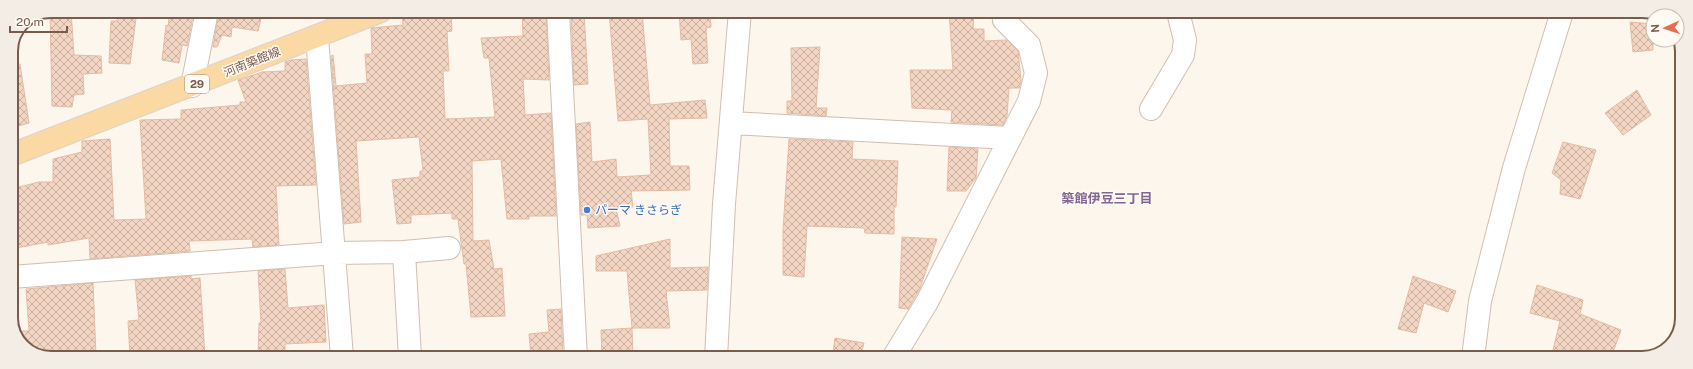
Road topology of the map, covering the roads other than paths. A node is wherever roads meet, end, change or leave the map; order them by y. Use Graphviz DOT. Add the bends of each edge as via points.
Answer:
graph roads {
  1 [pos="206,18"];
  2 [pos="363,18"];
  3 [pos="558,18"];
  4 [pos="739,18"];
  5 [pos="1005,18"];
  6 [pos="1180,18"];
  7 [pos="1560,18"];
  8 [pos="317,36"];
  9 [pos="192,86"];
  10 [pos="1151,109"];
  11 [pos="731,123"];
  12 [pos="1010,138"];
  13 [pos="18,152"];
  14 [pos="450,248"];
  15 [pos="404,252"];
  16 [pos="335,253"];
  17 [pos="18,276"];
  18 [pos="342,351"];
  19 [pos="410,351"];
  20 [pos="576,351"];
  21 [pos="716,351"];
  22 [pos="897,351"];
  23 [pos="1474,351"];
  1 -- 9 [label="street"];
  2 -- 8 [label="main road, 河南築館線 / 29"];
  3 -- 20 [label="street"];
  4 -- 11 [label="street"];
  5 -- 12 [label="street" via="1029,45 1036,73 1030,101"];
  6 -- 10 [label="street" via="1185,40 1183,55"];
  7 -- 23 [label="street" via="1514,168 1480,301"];
  8 -- 9 [label="main road, 河南築館線 / 29"];
  8 -- 16 [label="street"];
  9 -- 13 [label="main road, 河南築館線 / 29"];
  11 -- 12 [label="street"];
  11 -- 21 [label="street"];
  12 -- 22 [label="street" via="927,302"];
  14 -- 15 [label="street"];
  15 -- 16 [label="street"];
  15 -- 19 [label="street"];
  16 -- 17 [label="street"];
  16 -- 18 [label="street"];
}
